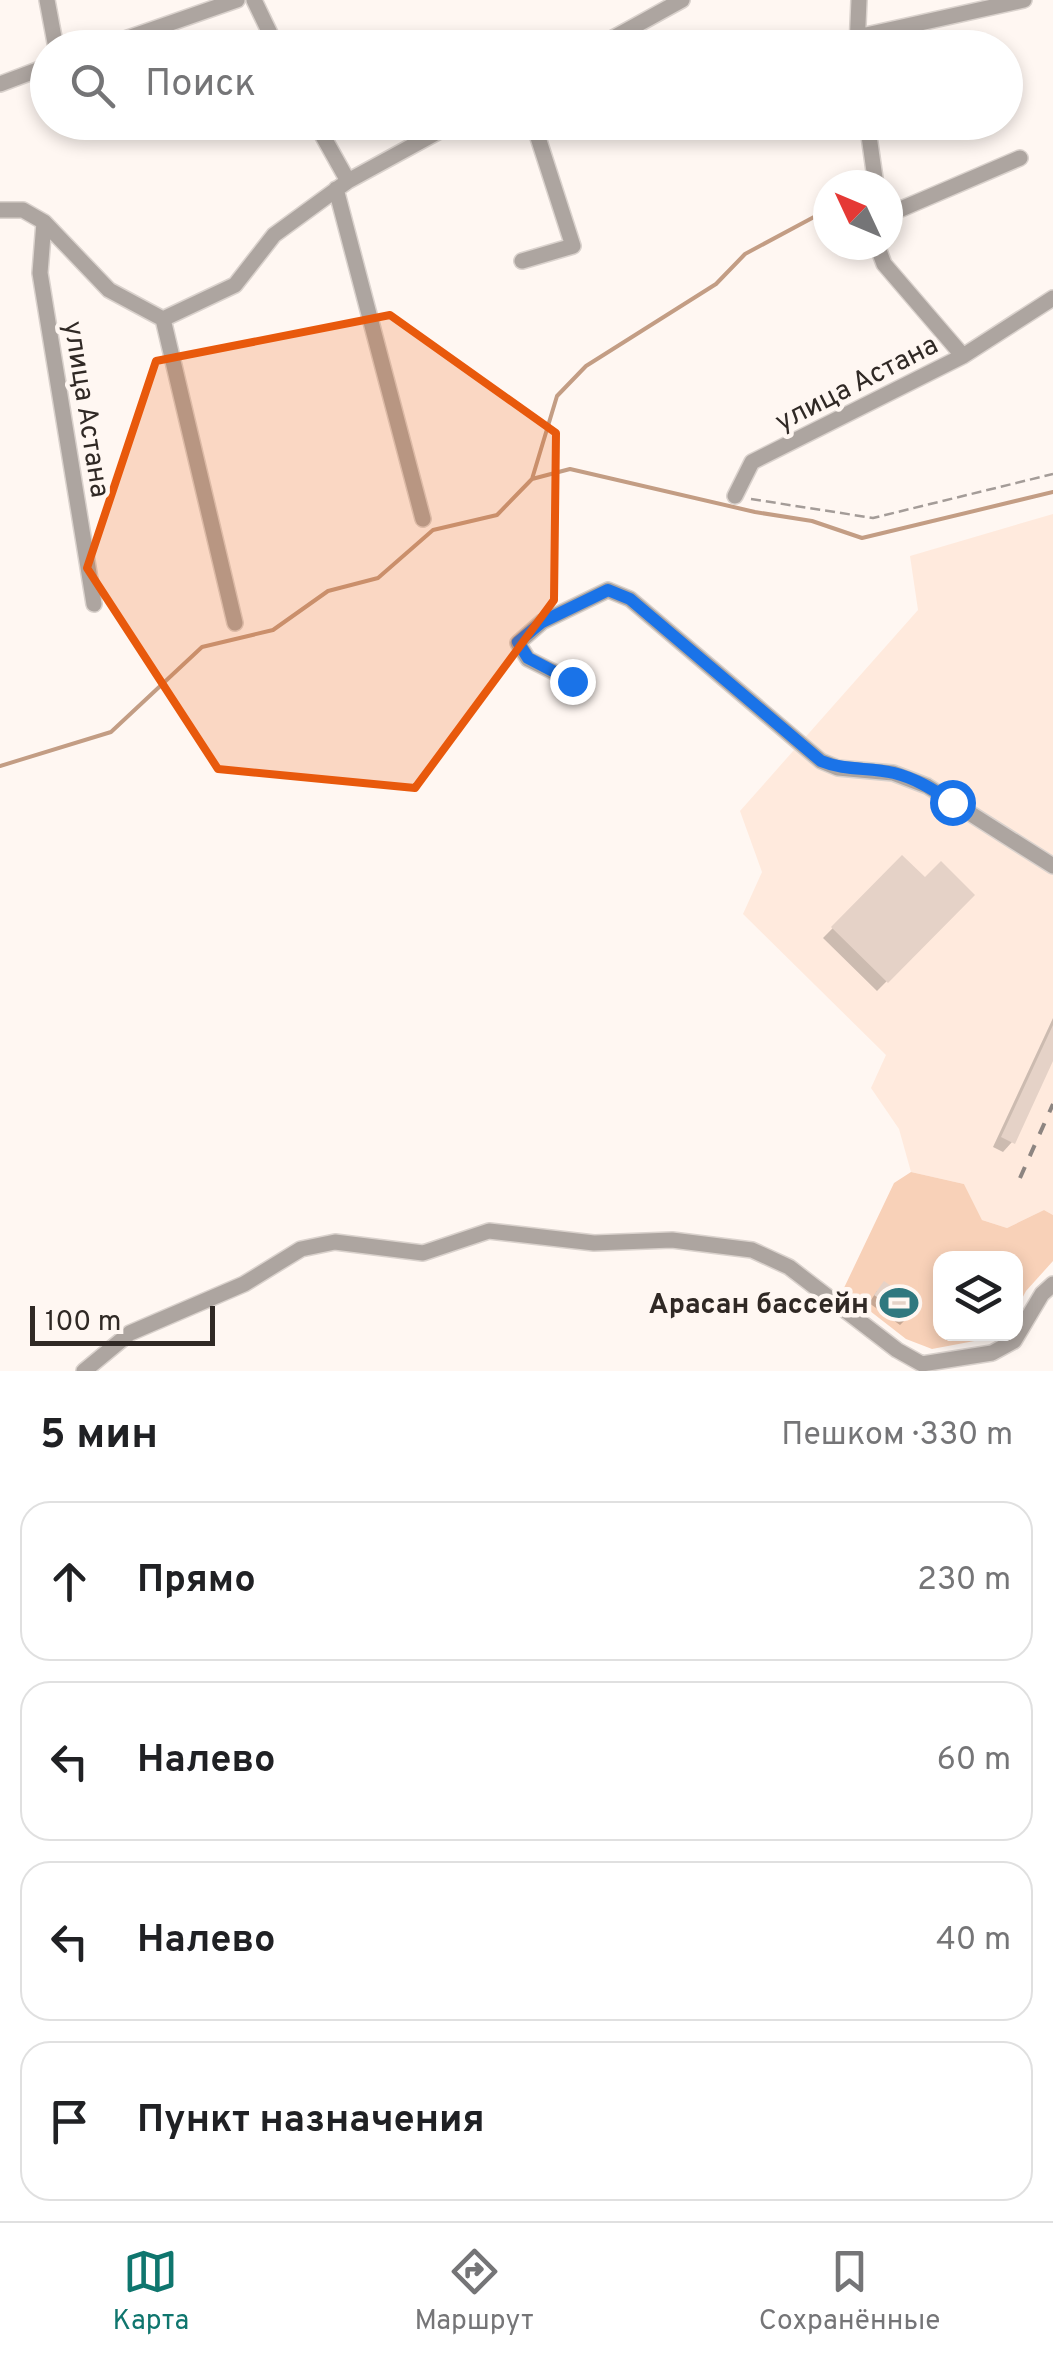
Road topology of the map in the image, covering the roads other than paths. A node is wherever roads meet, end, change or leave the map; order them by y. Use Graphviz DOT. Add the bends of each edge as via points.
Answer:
graph roads {
  1 [pos="47,0"];
  2 [pos="237,0"];
  3 [pos="254,0"];
  4 [pos="682,0"];
  5 [pos="859,0"];
  6 [pos="1024,0"];
  7 [pos="53,30"];
  8 [pos="151,30"];
  9 [pos="269,30"];
  10 [pos="628,30"];
  11 [pos="858,30"];
  12 [pos="905,30"];
  13 [pos="30,73"];
  14 [pos="0,84"];
  15 [pos="322,140"];
  16 [pos="423,140"];
  17 [pos="538,140"];
  18 [pos="870,140"];
  19 [pos="1020,158"];
  20 [pos="874,170"];
  21 [pos="342,185"];
  22 [pos="903,207"];
  23 [pos="0,210"];
  24 [pos="44,222"];
  25 [pos="883,260"];
  26 [pos="522,262"];
  27 [pos="1053,298"];
  28 [pos="162,319"];
  29 [pos="964,356"];
  30 [pos="735,496"];
  31 [pos="423,519"];
  32 [pos="94,604"];
  33 [pos="235,622"];
  34 [pos="572,681"];
  35 [pos="1053,866"];
  36 [pos="1053,1284"];
  37 [pos="84,1371"];
  1 -- 7 [label="street"];
  2 -- 8 [label="street"];
  3 -- 9 [label="street"];
  4 -- 10 [label="street"];
  5 -- 11 [label="street"];
  6 -- 12 [label="street"];
  13 -- 14 [label="street"];
  15 -- 21 [label="street"];
  16 -- 21 [label="street"];
  17 -- 26 [label="street" via="573,246"];
  18 -- 20 [label="street"];
  19 -- 22 [label="street"];
  21 -- 28 [label="street" via="274,235 235,285"];
  21 -- 31 [label="street"];
  23 -- 24 [label="street" via="23,210"];
  24 -- 28 [label="street, улица Астана" via="110,290"];
  24 -- 32 [label="street, улица Астана" via="40,273"];
  25 -- 29 [label="street, улица Астана"];
  27 -- 29 [label="street, улица Астана"];
  28 -- 33 [label="street"];
  29 -- 30 [label="street, улица Астана" via="752,462"];
  34 -- 35 [label="street" via="528,658 518,642 542,622 608,590 630,599 821,761 893,773 926,786"];
  36 -- 37 [label="street" via="1014,1341 992,1354 922,1364 789,1267 752,1250 490,1232 423,1253 335,1242 301,1249 244,1284 130,1333"];
}
